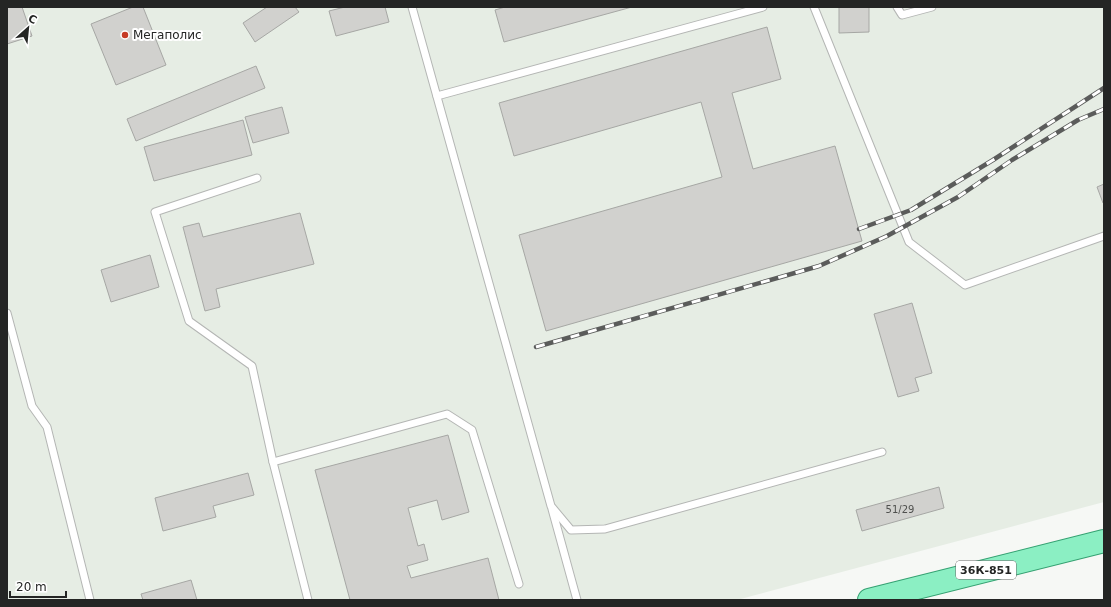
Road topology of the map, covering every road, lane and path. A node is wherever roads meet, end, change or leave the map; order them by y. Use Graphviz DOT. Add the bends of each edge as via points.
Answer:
graph roads {
  1 [pos="412,7"];
  2 [pos="763,7"];
  3 [pos="814,7"];
  4 [pos="897,7"];
  5 [pos="932,7"];
  6 [pos="437,96"];
  7 [pos="257,178"];
  8 [pos="1104,236"];
  9 [pos="7,313"];
  10 [pos="882,452"];
  11 [pos="273,462"];
  12 [pos="551,506"];
  13 [pos="1104,540"];
  14 [pos="519,584"];
  15 [pos="90,600"];
  16 [pos="308,600"];
  17 [pos="576,600"];
  18 [pos="869,600"];
  1 -- 6 [label="lane"];
  2 -- 6 [label="lane"];
  3 -- 8 [label="lane" via="909,242 965,285"];
  4 -- 5 [label="lane" via="902,15"];
  6 -- 12 [label="lane"];
  7 -- 11 [label="lane" via="154,212 189,321 252,366"];
  9 -- 15 [label="lane" via="32,406 47,427"];
  10 -- 12 [label="lane" via="605,529 571,530"];
  11 -- 14 [label="lane" via="447,414 472,430"];
  11 -- 16 [label="lane"];
  12 -- 17 [label="lane"];
  13 -- 18 [label="main road, 36К-851"];
}
